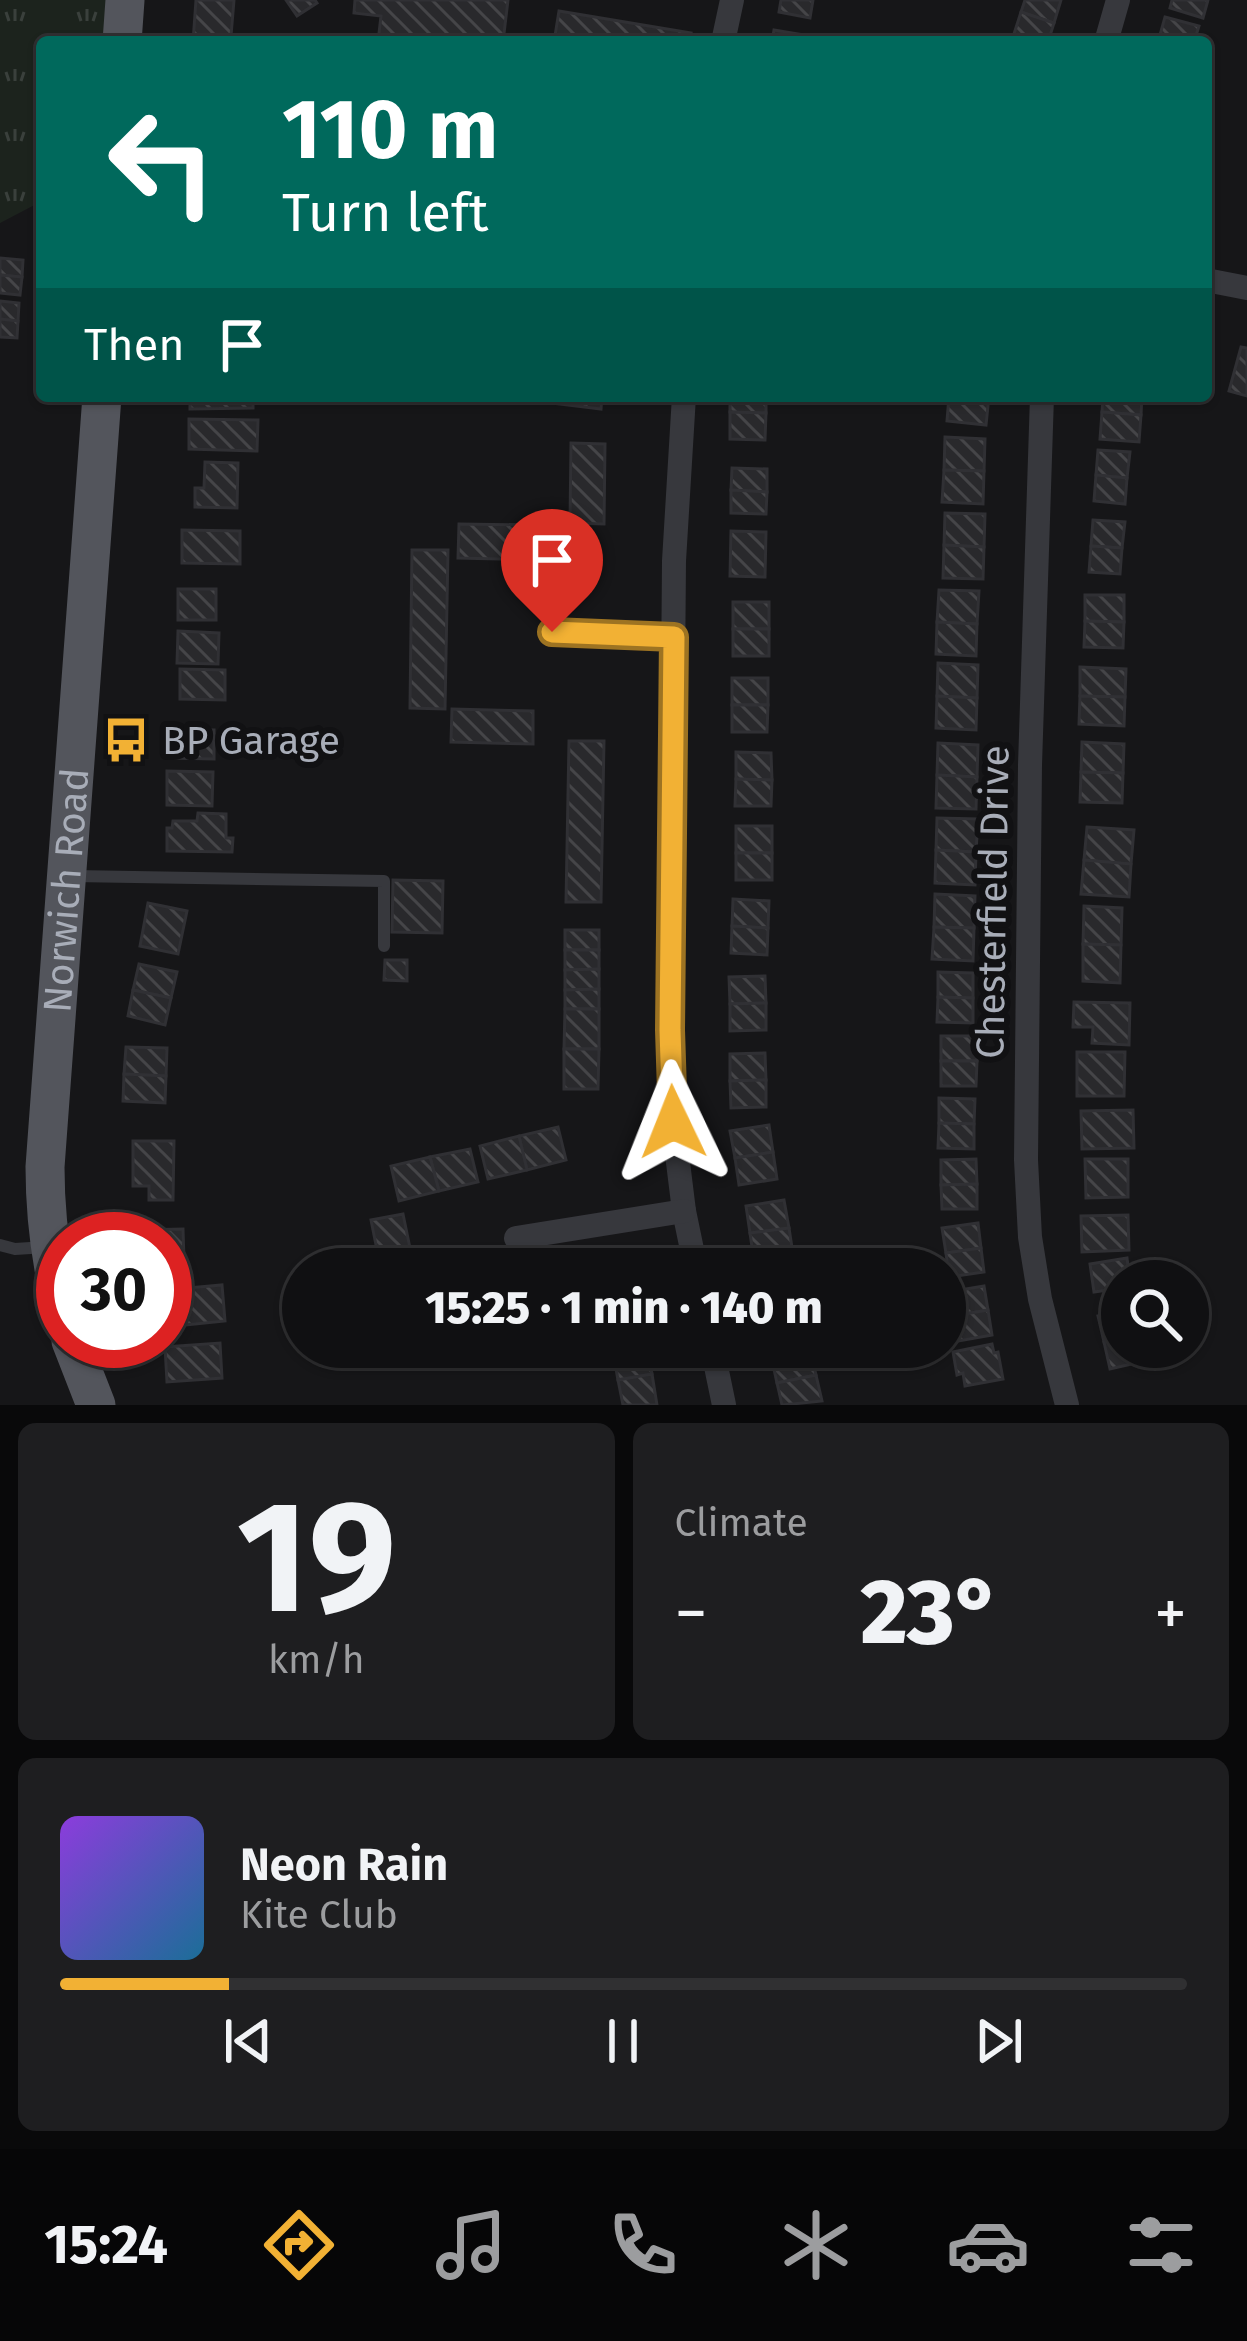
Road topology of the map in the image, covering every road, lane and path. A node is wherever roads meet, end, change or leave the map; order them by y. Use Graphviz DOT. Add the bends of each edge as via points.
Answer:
graph roads {
  1 [pos="125,0"];
  2 [pos="732,0"];
  3 [pos="1118,0"];
  4 [pos="122,36"];
  5 [pos="724,36"];
  6 [pos="1108,36"];
  7 [pos="1212,281"];
  8 [pos="1247,288"];
  9 [pos="102,402"];
  10 [pos="684,402"];
  11 [pos="1042,402"];
  12 [pos="552,632"];
  13 [pos="674,637"];
  14 [pos="66,876"];
  15 [pos="385,946"];
  16 [pos="684,1211"];
  17 [pos="46,1212"];
  18 [pos="516,1238"];
  19 [pos="0,1245"];
  20 [pos="36,1248"];
  21 [pos="692,1248"];
  22 [pos="82,1368"];
  23 [pos="716,1368"];
  24 [pos="96,1405"];
  25 [pos="724,1405"];
  26 [pos="1067,1405"];
  1 -- 4 [label="main road"];
  2 -- 5 [label="street"];
  3 -- 6 [label="street"];
  7 -- 8 [label="street"];
  9 -- 14 [label="main road, Norwich Road"];
  10 -- 13 [label="street"];
  11 -- 26 [label="street, Chesterfield Drive" via="1026,1160 1040,1299"];
  12 -- 13 [label="street"];
  13 -- 16 [label="street" via="670,1030"];
  14 -- 15 [label="lane" via="384,881"];
  14 -- 17 [label="main road, Norwich Road"];
  16 -- 18 [label="street"];
  16 -- 21 [label="street"];
  19 -- 20 [label="lane"];
  22 -- 24 [label="main road"];
  23 -- 25 [label="street"];
}
